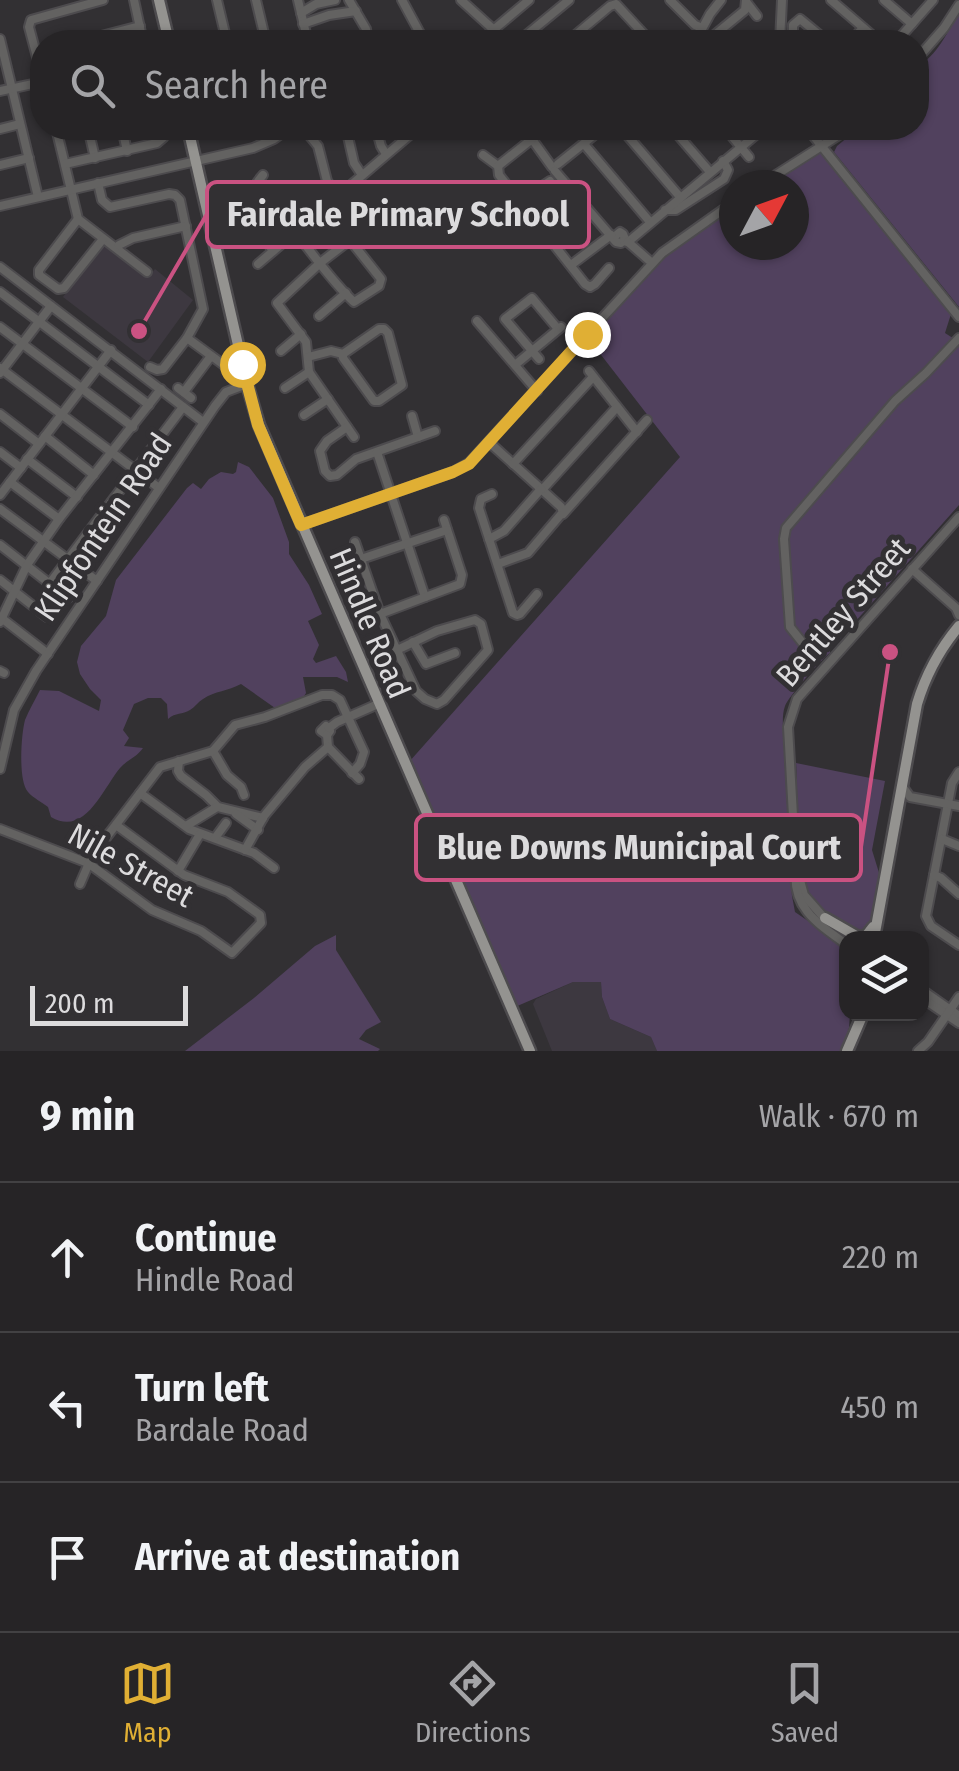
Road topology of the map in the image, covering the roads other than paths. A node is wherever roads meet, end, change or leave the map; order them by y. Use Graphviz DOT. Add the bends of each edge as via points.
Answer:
graph roads {
  1 [pos="103,0"];
  2 [pos="134,0"];
  3 [pos="159,0"];
  4 [pos="217,0"];
  5 [pos="256,0"];
  6 [pos="335,0"];
  7 [pos="348,0"];
  8 [pos="402,0"];
  9 [pos="461,0"];
  10 [pos="529,0"];
  11 [pos="569,0"];
  12 [pos="670,0"];
  13 [pos="721,0"];
  14 [pos="782,0"];
  15 [pos="831,0"];
  16 [pos="884,0"];
  17 [pos="933,0"];
  18 [pos="298,1"];
  19 [pos="327,1"];
  20 [pos="746,2"];
  21 [pos="959,5"];
  22 [pos="311,6"];
  23 [pos="356,11"];
  24 [pos="301,13"];
  25 [pos="757,16"];
  26 [pos="303,24"];
  27 [pos="912,24"];
  28 [pos="140,26"];
  29 [pos="702,28"];
  30 [pos="863,28"];
  31 [pos="30,30"];
  32 [pos="129,30"];
  33 [pos="141,30"];
  34 [pos="166,30"];
  35 [pos="223,30"];
  36 [pos="263,30"];
  37 [pos="305,30"];
  38 [pos="366,30"];
  39 [pos="419,30"];
  40 [pos="494,30"];
  41 [pos="533,30"];
  42 [pos="582,30"];
  43 [pos="639,30"];
  44 [pos="721,30"];
  45 [pos="781,30"];
  46 [pos="794,30"];
  47 [pos="813,30"];
  48 [pos="865,30"];
  49 [pos="907,30"];
  50 [pos="0,39"];
  51 [pos="929,45"];
  52 [pos="2,54"];
  53 [pos="30,83"];
  54 [pos="12,88"];
  55 [pos="0,92"];
  56 [pos="20,124"];
  57 [pos="0,129"];
  58 [pos="59,140"];
  59 [pos="90,140"];
  60 [pos="125,140"];
  61 [pos="161,140"];
  62 [pos="191,140"];
  63 [pos="272,140"];
  64 [pos="313,140"];
  65 [pos="349,140"];
  66 [pos="379,140"];
  67 [pos="403,140"];
  68 [pos="530,140"];
  69 [pos="533,140"];
  70 [pos="588,140"];
  71 [pos="631,140"];
  72 [pos="682,140"];
  73 [pos="736,140"];
  74 [pos="749,140"];
  75 [pos="813,140"];
  76 [pos="818,140"];
  77 [pos="832,140"];
  78 [pos="584,144"];
  79 [pos="741,146"];
  80 [pos="823,146"];
  81 [pos="127,151"];
  82 [pos="386,154"];
  83 [pos="484,155"];
  84 [pos="749,157"];
  85 [pos="28,158"];
  86 [pos="94,158"];
  87 [pos="196,160"];
  88 [pos="796,160"];
  89 [pos="723,162"];
  90 [pos="65,164"];
  91 [pos="0,165"];
  92 [pos="498,166"];
  93 [pos="556,167"];
  94 [pos="782,170"];
  95 [pos="710,172"];
  96 [pos="362,175"];
  97 [pos="263,176"];
  98 [pos="550,181"];
  99 [pos="98,184"];
  100 [pos="70,190"];
  101 [pos="338,196"];
  102 [pos="38,197"];
  103 [pos="680,197"];
  104 [pos="520,201"];
  105 [pos="585,205"];
  106 [pos="0,206"];
  107 [pos="322,209"];
  108 [pos="256,210"];
  109 [pos="664,210"];
  110 [pos="719,212"];
  111 [pos="78,219"];
  112 [pos="650,222"];
  113 [pos="186,226"];
  114 [pos="294,232"];
  115 [pos="547,236"];
  116 [pos="613,236"];
  117 [pos="103,239"];
  118 [pos="626,241"];
  119 [pos="119,245"];
  120 [pos="273,251"];
  121 [pos="320,263"];
  122 [pos="652,263"];
  123 [pos="258,264"];
  124 [pos="570,265"];
  125 [pos="0,268"];
  126 [pos="609,268"];
  127 [pos="146,272"];
  128 [pos="0,292"];
  129 [pos="346,294"];
  130 [pos="51,306"];
  131 [pos="319,316"];
  132 [pos="959,320"];
  133 [pos="477,321"];
  134 [pos="39,323"];
  135 [pos="0,328"];
  136 [pos="301,334"];
  137 [pos="187,338"];
  138 [pos="959,338"];
  139 [pos="22,344"];
  140 [pos="111,350"];
  141 [pos="281,352"];
  142 [pos="343,354"];
  143 [pos="535,355"];
  144 [pos="211,356"];
  145 [pos="308,356"];
  146 [pos="515,365"];
  147 [pos="97,367"];
  148 [pos="150,367"];
  149 [pos="228,368"];
  150 [pos="1,370"];
  151 [pos="309,372"];
  152 [pos="247,384"];
  153 [pos="285,388"];
  154 [pos="81,389"];
  155 [pos="161,389"];
  156 [pos="537,391"];
  157 [pos="184,392"];
  158 [pos="328,399"];
  159 [pos="149,405"];
  160 [pos="184,407"];
  161 [pos="617,407"];
  162 [pos="0,414"];
  163 [pos="62,414"];
  164 [pos="304,415"];
  165 [pos="412,416"];
  166 [pos="647,420"];
  167 [pos="204,422"];
  168 [pos="133,427"];
  169 [pos="347,427"];
  170 [pos="435,431"];
  171 [pos="387,432"];
  172 [pos="637,432"];
  173 [pos="354,437"];
  174 [pos="418,437"];
  175 [pos="42,440"];
  176 [pos="490,444"];
  177 [pos="392,446"];
  178 [pos="0,452"];
  179 [pos="112,452"];
  180 [pos="377,452"];
  181 [pos="24,464"];
  182 [pos="513,464"];
  183 [pos="135,470"];
  184 [pos="94,475"];
  185 [pos="10,482"];
  186 [pos="159,488"];
  187 [pos="542,489"];
  188 [pos="1,493"];
  189 [pos="391,494"];
  190 [pos="492,494"];
  191 [pos="77,496"];
  192 [pos="0,509"];
  193 [pos="562,515"];
  194 [pos="959,516"];
  195 [pos="59,519"];
  196 [pos="444,520"];
  197 [pos="301,525"];
  198 [pos="448,530"];
  199 [pos="489,539"];
  200 [pos="43,541"];
  201 [pos="355,542"];
  202 [pos="408,544"];
  203 [pos="0,545"];
  204 [pos="68,559"];
  205 [pos="361,559"];
  206 [pos="498,564"];
  207 [pos="26,565"];
  208 [pos="912,569"];
  209 [pos="0,580"];
  210 [pos="97,581"];
  211 [pos="50,583"];
  212 [pos="14,591"];
  213 [pos="538,594"];
  214 [pos="425,596"];
  215 [pos="68,598"];
  216 [pos="958,610"];
  217 [pos="380,614"];
  218 [pos="47,617"];
  219 [pos="0,619"];
  220 [pos="959,630"];
  221 [pos="413,642"];
  222 [pos="397,650"];
  223 [pos="455,653"];
  224 [pos="48,654"];
  225 [pos="813,656"];
  226 [pos="378,704"];
  227 [pos="349,717"];
  228 [pos="309,728"];
  229 [pos="326,731"];
  230 [pos="328,747"];
  231 [pos="213,750"];
  232 [pos="179,761"];
  233 [pos="0,766"];
  234 [pos="959,772"];
  235 [pos="140,792"];
  236 [pos="244,794"];
  237 [pos="906,797"];
  238 [pos="171,801"];
  239 [pos="948,804"];
  240 [pos="959,806"];
  241 [pos="217,807"];
  242 [pos="163,811"];
  243 [pos="233,811"];
  244 [pos="263,818"];
  245 [pos="226,823"];
  246 [pos="116,825"];
  247 [pos="186,826"];
  248 [pos="0,829"];
  249 [pos="258,830"];
  250 [pos="200,834"];
  251 [pos="215,838"];
  252 [pos="942,840"];
  253 [pos="959,846"];
  254 [pos="245,850"];
  255 [pos="88,863"];
  256 [pos="274,868"];
  257 [pos="796,868"];
  258 [pos="181,873"];
  259 [pos="934,875"];
  260 [pos="80,884"];
  261 [pos="176,886"];
  262 [pos="959,894"];
  263 [pos="880,904"];
  264 [pos="825,918"];
  265 [pos="839,931"];
  266 [pos="877,931"];
  267 [pos="877,931"];
  268 [pos="839,936"];
  269 [pos="959,945"];
  270 [pos="929,996"];
  271 [pos="959,997"];
  272 [pos="929,1002"];
  273 [pos="948,1013"];
  274 [pos="959,1020"];
  275 [pos="860,1021"];
  276 [pos="527,1051"];
  277 [pos="847,1051"];
  278 [pos="918,1051"];
  1 -- 31 [label="street" via="35,18"];
  2 -- 28 [label="street"];
  3 -- 34 [label="main road"];
  4 -- 35 [label="street"];
  5 -- 36 [label="street"];
  6 -- 19 [label="street"];
  7 -- 23 [label="street"];
  8 -- 39 [label="street"];
  9 -- 40 [label="street"];
  10 -- 40 [label="street"];
  11 -- 41 [label="street"];
  12 -- 29 [label="street"];
  13 -- 29 [label="street"];
  14 -- 45 [label="street"];
  15 -- 30 [label="street"];
  16 -- 27 [label="street"];
  17 -- 27 [label="street"];
  18 -- 22 [label="street"];
  18 -- 24 [label="street"];
  19 -- 22 [label="street"];
  20 -- 25 [label="street"];
  20 -- 44 [label="street"];
  21 -- 51 [label="street"];
  22 -- 24 [label="street"];
  23 -- 26 [label="street"];
  23 -- 38 [label="street"];
  24 -- 26 [label="street"];
  26 -- 37 [label="street"];
  27 -- 49 [label="street"];
  28 -- 32 [label="street"];
  28 -- 33 [label="street"];
  30 -- 48 [label="street"];
  42 -- 43 [label="street" via="615,4"];
  46 -- 47 [label="street" via="800,19"];
  50 -- 52 [label="street"];
  52 -- 54 [label="street"];
  53 -- 54 [label="street"];
  54 -- 55 [label="street"];
  54 -- 56 [label="street"];
  56 -- 57 [label="street"];
  56 -- 85 [label="street"];
  58 -- 90 [label="street"];
  59 -- 86 [label="street"];
  60 -- 81 [label="street"];
  61 -- 81 [label="street"];
  62 -- 87 [label="main road, Hindle Road"];
  63 -- 87 [label="street"];
  64 -- 101 [label="street"];
  65 -- 96 [label="street"];
  66 -- 82 [label="street"];
  67 -- 82 [label="street"];
  68 -- 92 [label="street"];
  69 -- 93 [label="street"];
  70 -- 78 [label="street"];
  71 -- 103 [label="street"];
  72 -- 95 [label="street"];
  73 -- 79 [label="street"];
  74 -- 79 [label="street"];
  75 -- 88 [label="street"];
  76 -- 80 [label="street"];
  77 -- 80 [label="street"];
  78 -- 93 [label="street"];
  78 -- 112 [label="street"];
  79 -- 84 [label="street"];
  79 -- 89 [label="street"];
  80 -- 88 [label="street"];
  80 -- 132 [label="street"];
  81 -- 86 [label="street"];
  82 -- 96 [label="street"];
  83 -- 92 [label="street"];
  85 -- 91 [label="street"];
  85 -- 102 [label="street"];
  86 -- 90 [label="street"];
  87 -- 99 [label="street"];
  87 -- 152 [label="main road, Hindle Road"];
  88 -- 94 [label="street"];
  89 -- 95 [label="street"];
  89 -- 109 [label="street" via="724,179 676,210"];
  90 -- 100 [label="street"];
  92 -- 104 [label="street"];
  93 -- 105 [label="street"];
  95 -- 103 [label="street"];
  96 -- 101 [label="street"];
  97 -- 108 [label="street" via="254,189"];
  98 -- 104 [label="street"];
  99 -- 100 [label="street"];
  99 -- 113 [label="street" via="110,206 174,194"];
  100 -- 102 [label="street"];
  100 -- 111 [label="street"];
  101 -- 107 [label="street"];
  102 -- 106 [label="street"];
  103 -- 109 [label="street"];
  104 -- 115 [label="street"];
  105 -- 115 [label="street"];
  105 -- 116 [label="street"];
  107 -- 108 [label="street" via="313,202"];
  107 -- 114 [label="street"];
  108 -- 120 [label="street"];
  109 -- 112 [label="street"];
  110 -- 122 [label="street"];
  111 -- 117 [label="street"];
  111 -- 117 [label="street" via="41,276 67,286"];
  112 -- 118 [label="street"];
  113 -- 119 [label="street"];
  113 -- 137 [label="street" via="202,301"];
  114 -- 120 [label="street"];
  114 -- 121 [label="street"];
  115 -- 124 [label="street"];
  116 -- 118 [label="street" via="622,233"];
  116 -- 124 [label="street"];
  117 -- 127 [label="street"];
  118 -- 122 [label="street"];
  120 -- 123 [label="street"];
  121 -- 129 [label="street"];
  121 -- 129 [label="street" via="347,240 354,242 381,282 358,301"];
  121 -- 136 [label="street" via="278,302"];
  122 -- 156 [label="street"];
  124 -- 126 [label="street" via="590,287"];
  125 -- 130 [label="street"];
  128 -- 134 [label="street"];
  129 -- 131 [label="street"];
  130 -- 134 [label="street"];
  130 -- 140 [label="street"];
  133 -- 146 [label="street"];
  134 -- 139 [label="street"];
  134 -- 147 [label="street"];
  135 -- 139 [label="street"];
  136 -- 141 [label="street"];
  136 -- 145 [label="street"];
  137 -- 144 [label="street"];
  137 -- 148 [label="street" via="163,369"];
  138 -- 225 [label="street" via="786,528 789,623"];
  139 -- 150 [label="street"];
  139 -- 154 [label="street"];
  140 -- 147 [label="street"];
  140 -- 155 [label="street"];
  142 -- 142 [label="street" via="386,330 402,385 374,402"];
  142 -- 145 [label="street"];
  143 -- 143 [label="street" via="559,328 529,297 505,318"];
  143 -- 146 [label="street"];
  144 -- 149 [label="street"];
  144 -- 157 [label="street"];
  145 -- 151 [label="street"];
  146 -- 156 [label="street"];
  147 -- 154 [label="street"];
  147 -- 159 [label="street"];
  150 -- 163 [label="street"];
  151 -- 153 [label="street"];
  151 -- 158 [label="street"];
  152 -- 167 [label="street, Klipfontein Road" via="226,392"];
  152 -- 197 [label="main road, Hindle Road"];
  154 -- 163 [label="street"];
  154 -- 168 [label="street"];
  155 -- 159 [label="street"];
  155 -- 160 [label="street"];
  156 -- 176 [label="street"];
  158 -- 164 [label="street"];
  158 -- 169 [label="street"];
  159 -- 168 [label="street"];
  160 -- 167 [label="street"];
  160 -- 183 [label="street"];
  161 -- 172 [label="street"];
  161 -- 182 [label="street" via="591,374"];
  161 -- 187 [label="street"];
  162 -- 175 [label="street"];
  163 -- 175 [label="street"];
  163 -- 179 [label="street"];
  165 -- 174 [label="street"];
  166 -- 172 [label="street"];
  167 -- 186 [label="street, Klipfontein Road"];
  168 -- 179 [label="street"];
  169 -- 173 [label="street"];
  169 -- 180 [label="street" via="322,447 328,474"];
  170 -- 174 [label="street"];
  171 -- 177 [label="street"];
  172 -- 193 [label="street"];
  174 -- 177 [label="street"];
  175 -- 181 [label="street"];
  175 -- 184 [label="street"];
  176 -- 182 [label="street"];
  176 -- 189 [label="street" via="463,468"];
  177 -- 180 [label="street"];
  178 -- 181 [label="street"];
  179 -- 183 [label="street"];
  179 -- 184 [label="street"];
  180 -- 189 [label="street"];
  181 -- 185 [label="street"];
  181 -- 191 [label="street"];
  182 -- 187 [label="street"];
  183 -- 186 [label="street"];
  183 -- 204 [label="street"];
  184 -- 191 [label="street"];
  185 -- 188 [label="street"];
  185 -- 195 [label="street"];
  186 -- 210 [label="street, Klipfontein Road"];
  187 -- 193 [label="street"];
  187 -- 199 [label="street" via="504,532"];
  189 -- 197 [label="street"];
  189 -- 202 [label="street"];
  190 -- 199 [label="street" via="479,504"];
  191 -- 195 [label="street"];
  192 -- 200 [label="street"];
  193 -- 206 [label="street" via="528,553"];
  194 -- 208 [label="street, Bentley Street"];
  195 -- 200 [label="street"];
  196 -- 198 [label="street"];
  197 -- 226 [label="main road, Hindle Road"];
  198 -- 202 [label="street"];
  198 -- 214 [label="street" via="461,581"];
  199 -- 206 [label="street"];
  200 -- 204 [label="street"];
  200 -- 207 [label="street"];
  201 -- 205 [label="street"];
  202 -- 205 [label="street"];
  202 -- 214 [label="street"];
  203 -- 207 [label="street"];
  204 -- 210 [label="street"];
  204 -- 211 [label="street"];
  205 -- 217 [label="street"];
  206 -- 213 [label="street" via="514,614"];
  207 -- 211 [label="street"];
  207 -- 212 [label="street"];
  208 -- 216 [label="street"];
  208 -- 257 [label="street, Bentley Street" via="794,705 788,727"];
  209 -- 212 [label="street"];
  210 -- 224 [label="street, Klipfontein Road"];
  211 -- 215 [label="street"];
  212 -- 218 [label="street"];
  212 -- 219 [label="street"];
  214 -- 217 [label="street"];
  217 -- 222 [label="street"];
  219 -- 224 [label="street"];
  220 -- 237 [label="main road" via="928,682"];
  220 -- 263 [label="main road" via="936,658 917,704"];
  221 -- 222 [label="street"];
  221 -- 222 [label="street" via="475,620 488,650 437,704 416,691"];
  221 -- 223 [label="street" via="426,664"];
  224 -- 233 [label="street, Klipfontein Road" via="14,710"];
  226 -- 227 [label="street"];
  226 -- 276 [label="main road, Hindle Road"];
  227 -- 229 [label="street"];
  227 -- 230 [label="street" via="364,754 356,776"];
  227 -- 231 [label="street" via="339,698 322,695 234,726"];
  228 -- 229 [label="street"];
  229 -- 230 [label="street"];
  230 -- 244 [label="street"];
  231 -- 232 [label="street"];
  231 -- 236 [label="street"];
  232 -- 235 [label="street" via="160,767"];
  232 -- 241 [label="street" via="180,776"];
  234 -- 239 [label="street"];
  235 -- 242 [label="street"];
  235 -- 246 [label="street"];
  237 -- 239 [label="street"];
  237 -- 266 [label="main road"];
  238 -- 242 [label="street"];
  239 -- 240 [label="street"];
  239 -- 252 [label="street"];
  241 -- 243 [label="street"];
  241 -- 247 [label="street"];
  242 -- 247 [label="street"];
  243 -- 244 [label="street"];
  243 -- 249 [label="street"];
  244 -- 249 [label="street"];
  245 -- 251 [label="street"];
  246 -- 255 [label="street"];
  246 -- 258 [label="street"];
  247 -- 250 [label="street"];
  248 -- 255 [label="street, Nile Street"];
  249 -- 254 [label="street"];
  250 -- 251 [label="street"];
  250 -- 258 [label="street"];
  251 -- 254 [label="street"];
  252 -- 253 [label="street"];
  252 -- 259 [label="street"];
  254 -- 256 [label="street"];
  255 -- 258 [label="street, Nile Street" via="154,912 234,952 260,916 231,894"];
  255 -- 260 [label="street"];
  257 -- 264 [label="street, Bentley Street" via="804,894"];
  257 -- 268 [label="street, Bentley Street" via="804,909"];
  258 -- 261 [label="street"];
  259 -- 262 [label="street"];
  259 -- 269 [label="street" via="927,920"];
  263 -- 264 [label="main road" via="873,929 861,938"];
  263 -- 267 [label="main road"];
  264 -- 265 [label="street, Bentley Street"];
  270 -- 273 [label="street"];
  271 -- 273 [label="street"];
  272 -- 273 [label="street"];
  273 -- 274 [label="street"];
  273 -- 278 [label="street"];
  275 -- 277 [label="main road"];
}
